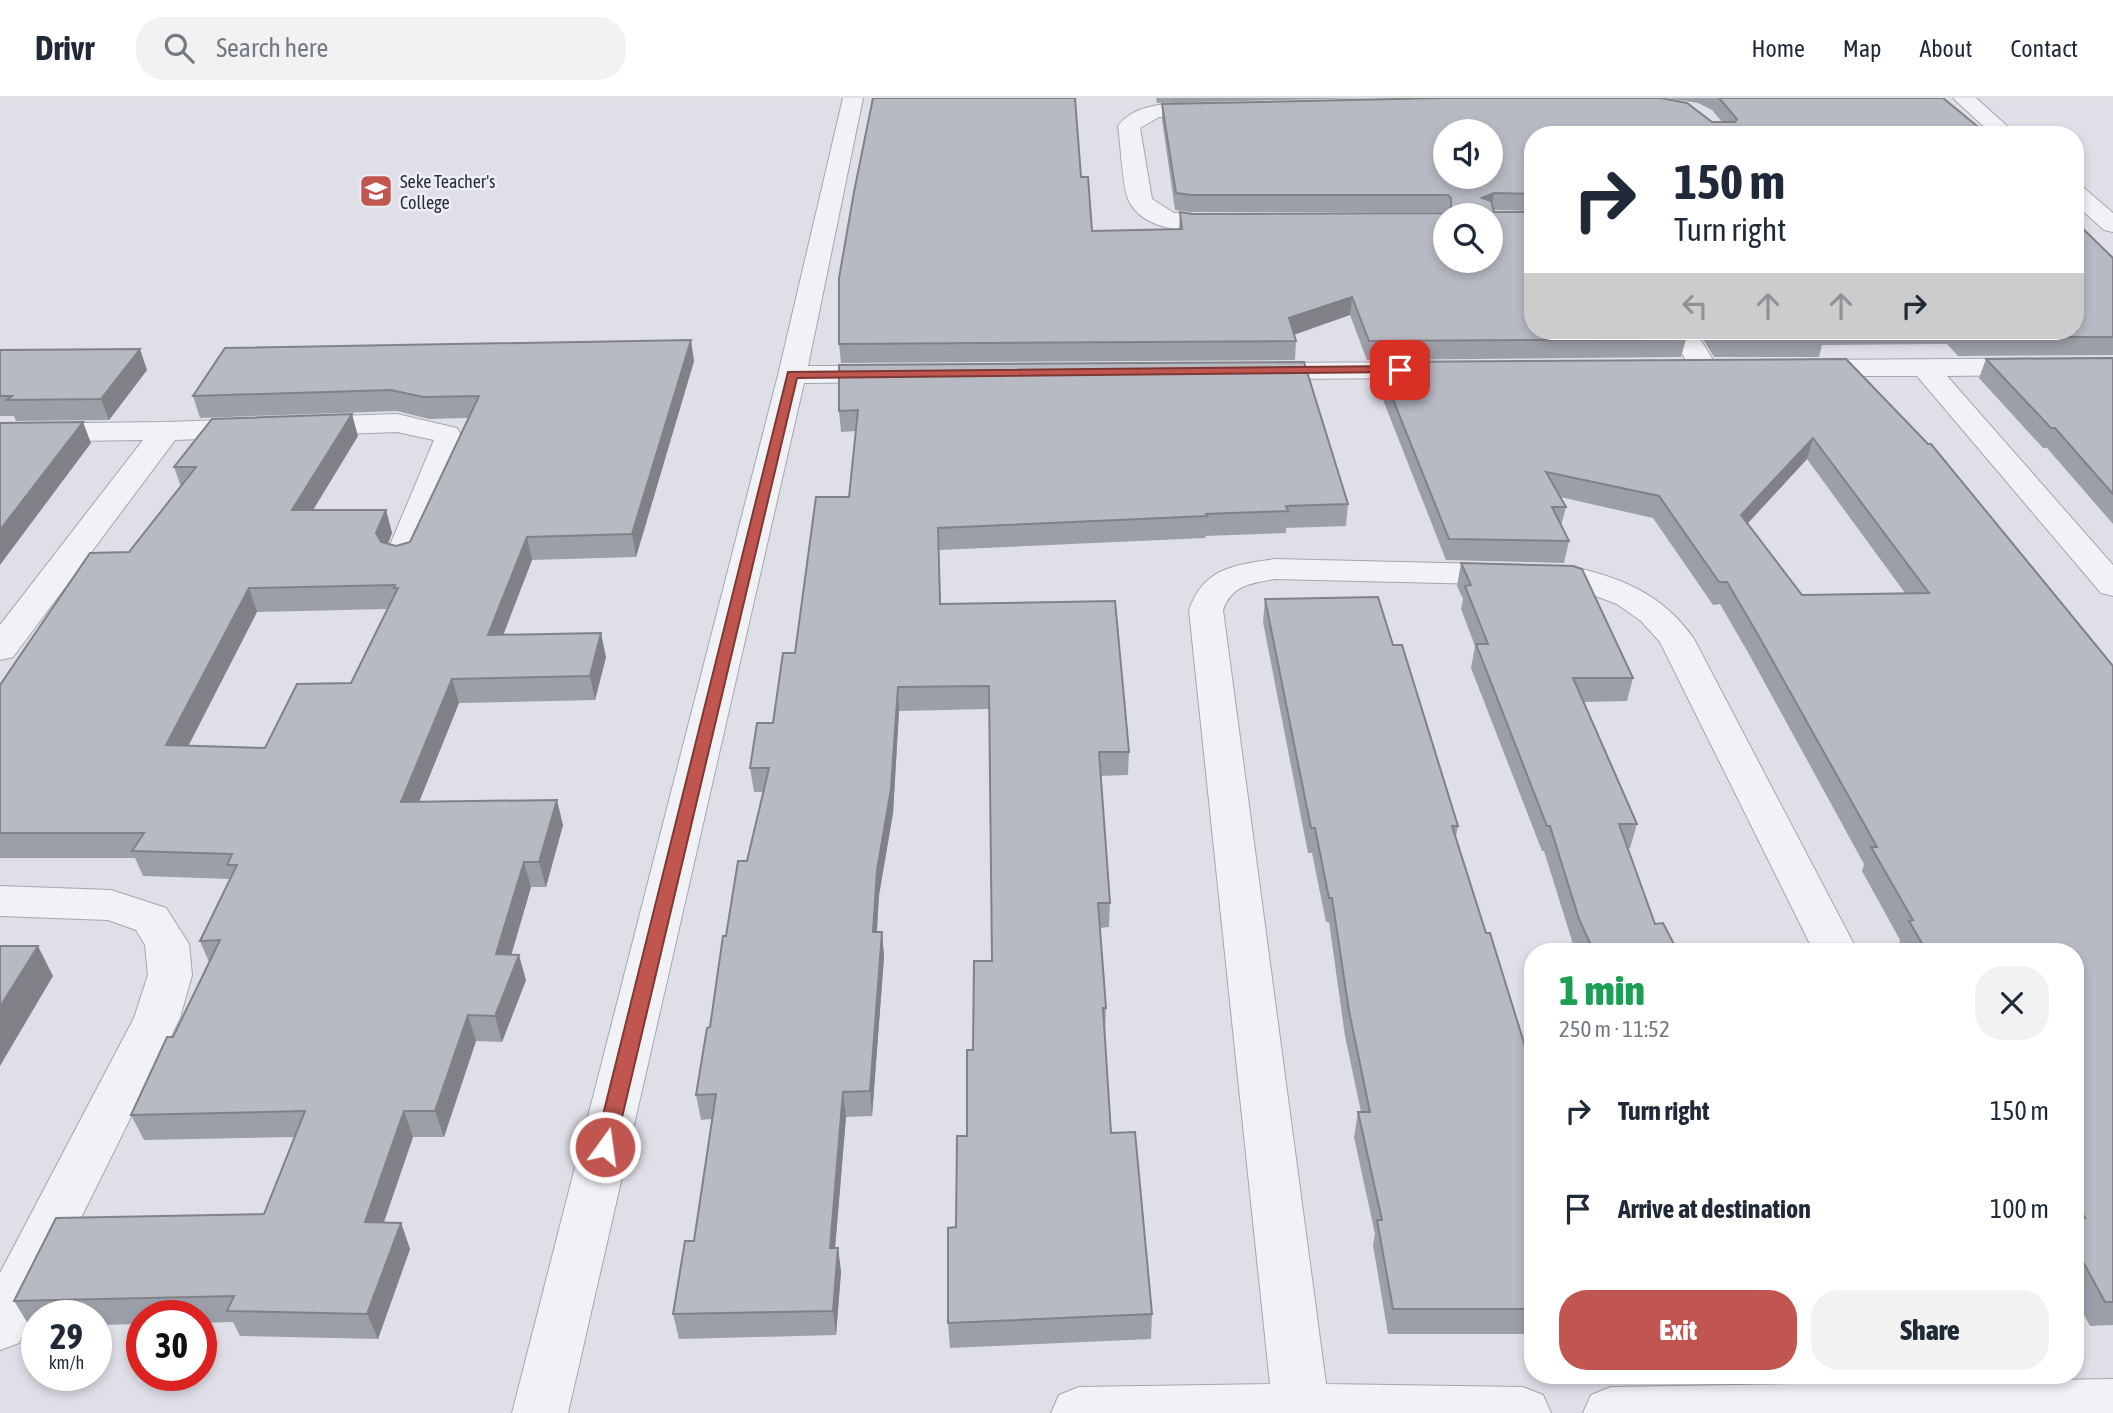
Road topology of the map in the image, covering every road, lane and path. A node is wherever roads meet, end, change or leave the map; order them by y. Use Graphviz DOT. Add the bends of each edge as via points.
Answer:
graph roads {
  1 [pos="853,98"];
  2 [pos="1963,98"];
  3 [pos="1228,110"];
  4 [pos="1996,126"];
  5 [pos="2084,200"];
  6 [pos="1258,221"];
  7 [pos="2113,225"];
  8 [pos="1687,340"];
  9 [pos="2113,366"];
  10 [pos="1704,368"];
  11 [pos="1773,368"];
  12 [pos="1926,368"];
  13 [pos="1455,370"];
  14 [pos="1234,371"];
  15 [pos="916,374"];
  16 [pos="792,375"];
  17 [pos="166,431"];
  18 [pos="0,433"];
  19 [pos="402,557"];
  20 [pos="2113,586"];
  21 [pos="0,649"];
  22 [pos="0,901"];
  23 [pos="1831,943"];
  24 [pos="0,1326"];
  25 [pos="2077,1395"];
  26 [pos="1301,1409"];
  27 [pos="540,1413"];
  28 [pos="1079,1413"];
  29 [pos="1524,1413"];
  30 [pos="1611,1413"];
  1 -- 16 [label="street"];
  2 -- 4 [label="street"];
  3 -- 6 [label="street" via="1158,111 1129,126 1140,200 1147,211 1178,221"];
  5 -- 7 [label="street"];
  8 -- 10 [label="street"];
  9 -- 12 [label="street"];
  11 -- 12 [label="street"];
  12 -- 20 [label="street"];
  13 -- 14 [label="street"];
  15 -- 16 [label="street"];
  16 -- 27 [label="street"];
  17 -- 18 [label="street"];
  17 -- 19 [label="street" via="397,423 446,435 450,442"];
  17 -- 21 [label="street"];
  22 -- 24 [label="street" via="111,905 150,919 167,944 170,975 157,1018"];
  23 -- 26 [label="street" via="1676,639 1636,598 1600,582 1569,576 1275,569 1224,581 1210,594 1206,610"];
  25 -- 30 [label="street"];
  26 -- 28 [label="street"];
  26 -- 29 [label="street"];
}
